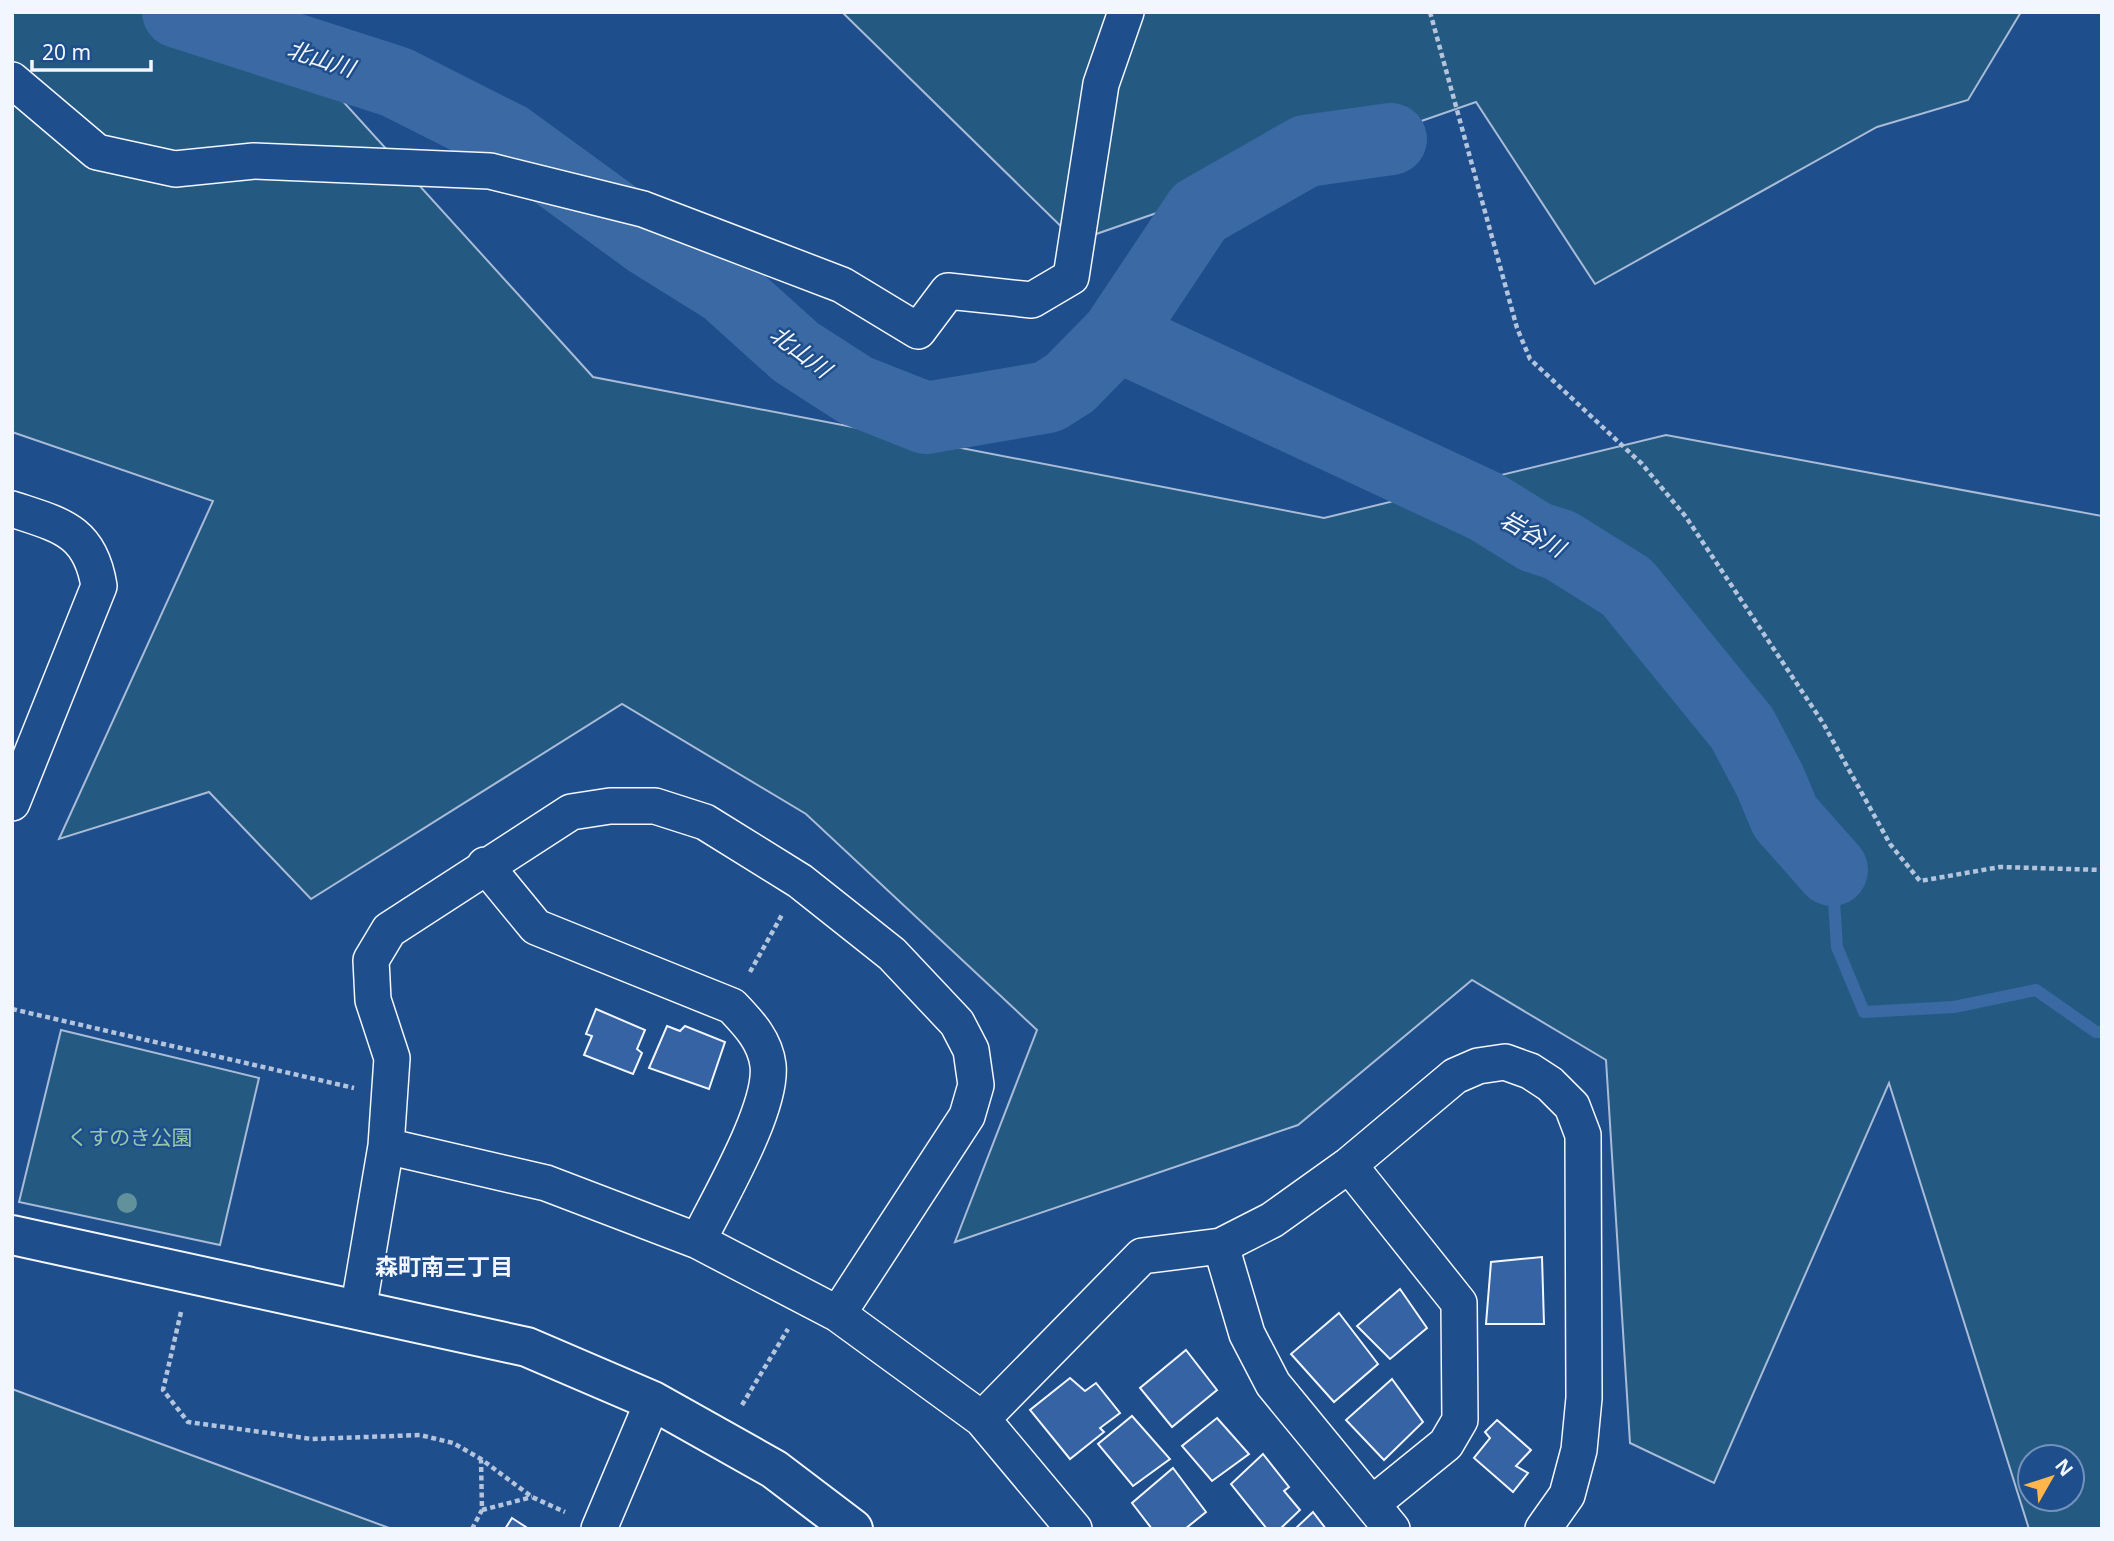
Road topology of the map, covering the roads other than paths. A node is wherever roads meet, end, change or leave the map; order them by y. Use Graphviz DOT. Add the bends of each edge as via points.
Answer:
graph roads {
  1 [pos="1126,12"];
  2 [pos="12,80"];
  3 [pos="12,509"];
  4 [pos="12,803"];
  5 [pos="485,864"];
  6 [pos="386,1146"];
  7 [pos="1349,1165"];
  8 [pos="12,1235"];
  9 [pos="698,1241"];
  10 [pos="1221,1246"];
  11 [pos="358,1311"];
  12 [pos="838,1314"];
  13 [pos="653,1401"];
  14 [pos="982,1419"];
  15 [pos="1382,1516"];
  16 [pos="599,1529"];
  17 [pos="853,1529"];
  18 [pos="1074,1529"];
  19 [pos="1543,1529"];
  1 -- 2 [label="street" via="1101,84 1071,277 1032,300 948,291 918,331 842,285 643,209 490,171 254,161 175,169 97,152"];
  3 -- 4 [label="street" via="66,528 86,545 99,586"];
  5 -- 6 [label="street" via="389,930 371,960 373,1000 392,1058"];
  5 -- 9 [label="street" via="536,927 732,1006 756,1031 768,1065 764,1103"];
  5 -- 12 [label="street" via="571,812 655,806 705,822 800,881 892,954 957,1023 971,1050 976,1085 967,1116"];
  6 -- 9 [label="street" via="546,1182"];
  6 -- 11 [label="street"];
  7 -- 10 [label="street" via="1272,1220"];
  7 -- 15 [label="street" via="1459,1303 1460,1420 1446,1444"];
  7 -- 19 [label="street" via="1455,1076 1478,1066 1505,1062 1530,1071 1572,1106 1583,1135 1584,1398 1579,1450 1567,1495"];
  8 -- 11 [label="street"];
  9 -- 12 [label="street"];
  10 -- 14 [label="street" via="1142,1256"];
  10 -- 15 [label="street" via="1247,1334 1273,1384"];
  11 -- 13 [label="street" via="527,1347"];
  12 -- 14 [label="street"];
  13 -- 16 [label="street"];
  13 -- 17 [label="street" via="774,1469"];
  14 -- 18 [label="street"];
}
